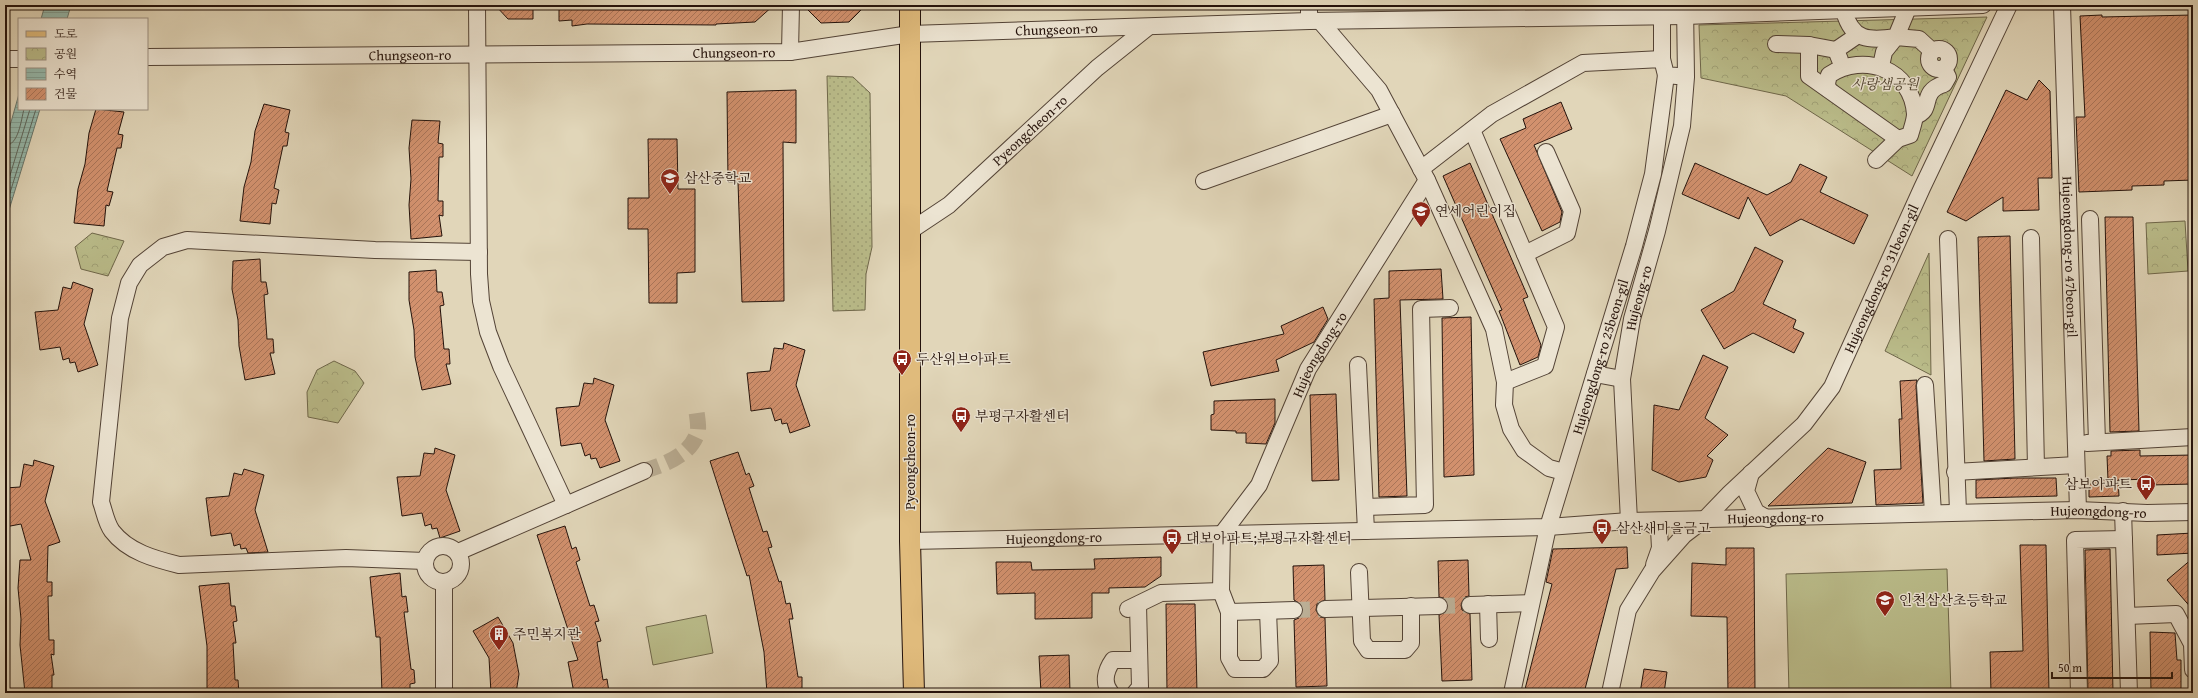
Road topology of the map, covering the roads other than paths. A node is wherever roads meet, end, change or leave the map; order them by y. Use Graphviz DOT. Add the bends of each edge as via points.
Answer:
graph roads {
  1 [pos="478,5"];
  2 [pos="791,5"];
  3 [pos="910,5"];
  4 [pos="1309,5"];
  5 [pos="1983,5"];
  6 [pos="2009,5"];
  7 [pos="2062,5"];
  8 [pos="1908,8"];
  9 [pos="1806,9"];
  10 [pos="1685,10"];
  11 [pos="1844,11"];
  12 [pos="1662,16"];
  13 [pos="1315,21"];
  14 [pos="1147,28"];
  15 [pos="910,34"];
  16 [pos="1858,34"];
  17 [pos="1896,36"];
  18 [pos="1776,44"];
  19 [pos="1808,45"];
  20 [pos="1836,50"];
  21 [pos="790,52"];
  22 [pos="478,54"];
  23 [pos="148,56"];
  24 [pos="1662,59"];
  25 [pos="1881,66"];
  26 [pos="1843,68"];
  27 [pos="1666,75"];
  28 [pos="1686,77"];
  29 [pos="1828,89"];
  30 [pos="1392,114"];
  31 [pos="1915,116"];
  32 [pos="1472,130"];
  33 [pos="1898,139"];
  34 [pos="1546,152"];
  35 [pos="1876,160"];
  36 [pos="1424,175"];
  37 [pos="1204,181"];
  38 [pos="2090,219"];
  39 [pos="910,231"];
  40 [pos="2031,238"];
  41 [pos="1948,239"];
  42 [pos="479,252"];
  43 [pos="1524,254"];
  44 [pos="1450,308"];
  45 [pos="1358,365"];
  46 [pos="1595,374"];
  47 [pos="1622,379"];
  48 [pos="1505,382"];
  49 [pos="1925,385"];
  50 [pos="2193,437"];
  51 [pos="2097,442"];
  52 [pos="2076,444"];
  53 [pos="2076,465"];
  54 [pos="2036,467"];
  55 [pos="644,471"];
  56 [pos="1564,472"];
  57 [pos="1955,472"];
  58 [pos="1751,473"];
  59 [pos="566,505"];
  60 [pos="1365,506"];
  61 [pos="2078,510"];
  62 [pos="2123,511"];
  63 [pos="1958,512"];
  64 [pos="2193,512"];
  65 [pos="1933,513"];
  66 [pos="1768,519"];
  67 [pos="1705,520"];
  68 [pos="1646,521"];
  69 [pos="1629,522"];
  70 [pos="1548,527"];
  71 [pos="1366,531"];
  72 [pos="1222,534"];
  73 [pos="2124,539"];
  74 [pos="910,541"];
  75 [pos="458,552"];
  76 [pos="425,561"];
  77 [pos="1652,571"];
  78 [pos="1359,572"];
  79 [pos="444,582"];
  80 [pos="1221,591"];
  81 [pos="1531,603"];
  82 [pos="1488,604"];
  83 [pos="1470,605"];
  84 [pos="1411,606"];
  85 [pos="1439,606"];
  86 [pos="1361,608"];
  87 [pos="1325,609"];
  88 [pos="1294,610"];
  89 [pos="1268,611"];
  90 [pos="1228,612"];
  91 [pos="2127,616"];
  92 [pos="1489,639"];
  93 [pos="1139,660"];
  94 [pos="2193,670"];
  95 [pos="444,693"];
  96 [pos="914,693"];
  97 [pos="1111,693"];
  98 [pos="1135,693"];
  99 [pos="1512,693"];
  100 [pos="1610,693"];
  101 [pos="2079,693"];
  102 [pos="2129,693"];
  1 -- 22 [label="street"];
  2 -- 21 [label="street"];
  3 -- 15 [label="main road, Pyeongcheon-ro"];
  4 -- 13 [label="street"];
  5 -- 8 [label="street, Chungseon-ro"];
  6 -- 58 [label="street, Hujeongdong-ro 31beon-gil" via="1922,188 1832,387 1804,424"];
  7 -- 52 [label="street, Hujeongdong-ro 47beon-gil"];
  8 -- 11 [label="street, Chungseon-ro"];
  8 -- 17 [label="street"];
  9 -- 10 [label="street, Chungseon-ro"];
  9 -- 11 [label="street, Chungseon-ro"];
  10 -- 12 [label="street, Chungseon-ro"];
  10 -- 28 [label="street, Hujeong-ro"];
  11 -- 16 [label="street" via="1848,24"];
  12 -- 13 [label="street, Chungseon-ro"];
  12 -- 24 [label="street"];
  13 -- 14 [label="street, Chungseon-ro"];
  13 -- 30 [label="street" via="1379,90"];
  14 -- 15 [label="street, Chungseon-ro"];
  14 -- 39 [label="street, Pyeongcheon-ro" via="1097,68 949,205"];
  15 -- 21 [label="street, Chungseon-ro"];
  15 -- 39 [label="main road, Pyeongcheon-ro"];
  16 -- 17 [label="street" via="1873,40"];
  16 -- 20 [label="street"];
  17 -- 25 [label="street" via="1884,52"];
  17 -- 31 [label="street" via="1919,38 1932,51 1941,48 1947,54 1949,62 1944,69 1948,77 1944,84 1934,87 1929,93 1926,107 1921,114"];
  18 -- 19 [label="street"];
  19 -- 20 [label="street"];
  19 -- 29 [label="street" via="1809,76"];
  20 -- 26 [label="street"];
  21 -- 22 [label="street, Chungseon-ro"];
  22 -- 23 [label="street, Chungseon-ro"];
  22 -- 42 [label="street"];
  24 -- 27 [label="street"];
  24 -- 32 [label="street" via="1583,63 1492,114"];
  25 -- 26 [label="street" via="1857,64"];
  25 -- 31 [label="street" via="1904,84 1913,100"];
  26 -- 29 [label="street" via="1829,75"];
  27 -- 28 [label="street"];
  27 -- 46 [label="street, Hujeongdong-ro 25beon-gil" via="1653,174"];
  28 -- 47 [label="street, Hujeong-ro" via="1682,126 1632,319"];
  29 -- 33 [label="street"];
  30 -- 36 [label="street"];
  30 -- 37 [label="street"];
  31 -- 33 [label="street" via="1910,135"];
  32 -- 36 [label="street"];
  32 -- 43 [label="street"];
  33 -- 35 [label="street"];
  34 -- 43 [label="street" via="1572,211 1567,233"];
  36 -- 48 [label="street" via="1494,329"];
  36 -- 72 [label="street, Hujeongdong-ro" via="1308,369 1259,485"];
  38 -- 51 [label="street"];
  39 -- 74 [label="main road, Pyeongcheon-ro"];
  40 -- 54 [label="street"];
  41 -- 57 [label="street"];
  42 -- 59 [label="street" via="481,301 488,332 501,366"];
  42 -- 76 [label="street" via="375,250 187,240 163,247 140,265 129,283 120,318 101,502 111,530 132,549 179,565 346,558"];
  43 -- 48 [label="street" via="1556,327 1544,366"];
  44 -- 60 [label="street" via="1421,309 1425,505"];
  45 -- 60 [label="street"];
  46 -- 47 [label="street"];
  46 -- 56 [label="street, Hujeongdong-ro 25beon-gil"];
  47 -- 69 [label="street, Hujeong-ro"];
  48 -- 56 [label="street" via="1504,405 1511,429 1524,450 1549,468"];
  49 -- 65 [label="street"];
  50 -- 51 [label="street"];
  51 -- 52 [label="street"];
  52 -- 53 [label="street, Hujeongdong-ro 47beon-gil"];
  53 -- 54 [label="street"];
  53 -- 61 [label="street, Hujeongdong-ro 47beon-gil"];
  54 -- 57 [label="street"];
  55 -- 59 [label="street"];
  56 -- 70 [label="street, Hujeongdong-ro 25beon-gil"];
  57 -- 63 [label="street"];
  58 -- 66 [label="street" via="1746,491 1756,512"];
  58 -- 67 [label="street, Hujeongdong-ro 31beon-gil"];
  59 -- 75 [label="street"];
  60 -- 71 [label="street"];
  61 -- 62 [label="street, Hujeongdong-ro"];
  61 -- 63 [label="street, Hujeongdong-ro"];
  62 -- 64 [label="street, Hujeongdong-ro"];
  62 -- 73 [label="street"];
  63 -- 65 [label="street, Hujeongdong-ro"];
  65 -- 66 [label="street, Hujeongdong-ro"];
  66 -- 67 [label="street, Hujeongdong-ro"];
  67 -- 68 [label="street, Hujeongdong-ro"];
  67 -- 77 [label="street, Hujeongdong-ro 31beon-gil" via="1684,535"];
  68 -- 69 [label="street, Hujeongdong-ro"];
  68 -- 77 [label="street" via="1659,529 1660,548"];
  69 -- 70 [label="street, Hujeongdong-ro"];
  70 -- 71 [label="street, Hujeongdong-ro"];
  70 -- 81 [label="street"];
  71 -- 72 [label="street, Hujeongdong-ro"];
  72 -- 74 [label="street, Hujeongdong-ro"];
  72 -- 80 [label="street"];
  73 -- 91 [label="street"];
  73 -- 101 [label="street" via="2075,540"];
  74 -- 96 [label="main road, Pyeongcheon-ro"];
  75 -- 76 [label="street" via="449,546 440,546 429,552"];
  75 -- 79 [label="street" via="461,557 461,570 454,578"];
  76 -- 79 [label="street" via="429,576"];
  77 -- 100 [label="street" via="1628,610"];
  78 -- 86 [label="street"];
  79 -- 95 [label="street"];
  80 -- 90 [label="street"];
  80 -- 93 [label="street" via="1161,593 1133,607"];
  81 -- 82 [label="street"];
  81 -- 99 [label="street"];
  82 -- 83 [label="street"];
  82 -- 92 [label="street"];
  84 -- 85 [label="street"];
  84 -- 86 [label="street"];
  84 -- 86 [label="street" via="1411,643 1405,650 1368,650 1362,641"];
  86 -- 87 [label="street"];
  88 -- 89 [label="street"];
  89 -- 90 [label="street"];
  89 -- 90 [label="street" via="1270,661 1263,669 1235,669 1229,658"];
  91 -- 94 [label="street" via="2176,614 2192,644"];
  91 -- 102 [label="street"];
  93 -- 97 [label="street" via="1113,660 1106,670 1106,688"];
  93 -- 98 [label="street" via="1140,687"];
}
